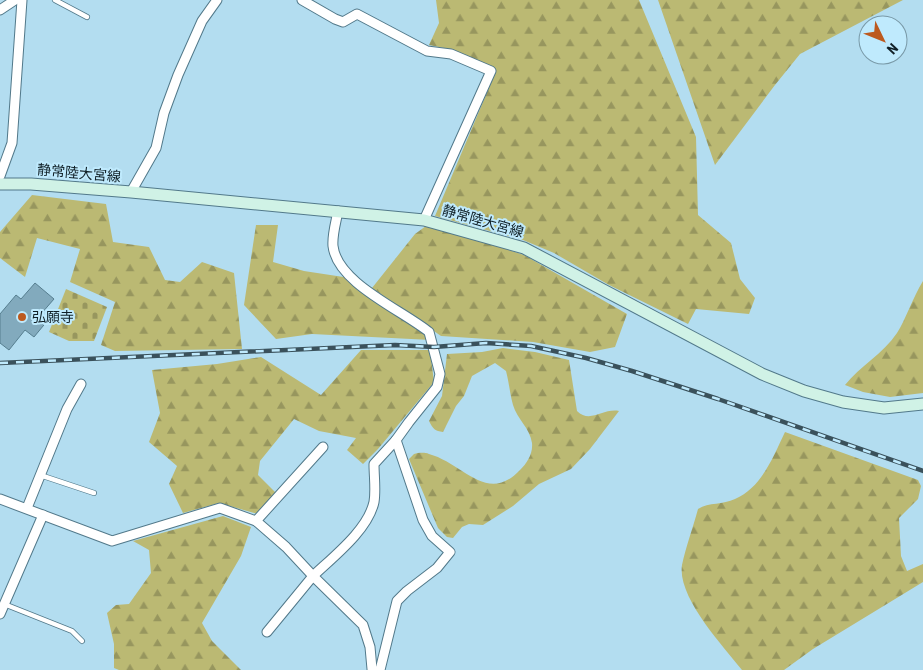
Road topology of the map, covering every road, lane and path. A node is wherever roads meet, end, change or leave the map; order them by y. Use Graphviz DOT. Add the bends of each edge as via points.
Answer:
graph roads {
  1 [pos="15,0"];
  2 [pos="22,0"];
  3 [pos="55,0"];
  4 [pos="216,0"];
  5 [pos="302,0"];
  6 [pos="0,10"];
  7 [pos="87,17"];
  8 [pos="0,176"];
  9 [pos="0,184"];
  10 [pos="131,192"];
  11 [pos="338,211"];
  12 [pos="424,220"];
  13 [pos="81,384"];
  14 [pos="923,404"];
  15 [pos="396,440"];
  16 [pos="323,447"];
  17 [pos="39,474"];
  18 [pos="94,493"];
  19 [pos="0,499"];
  20 [pos="27,508"];
  21 [pos="43,515"];
  22 [pos="256,521"];
  23 [pos="313,576"];
  24 [pos="4,604"];
  25 [pos="0,614"];
  26 [pos="267,632"];
  27 [pos="82,641"];
  28 [pos="374,670"];
  29 [pos="380,670"];
  1 -- 6 [label="street"];
  2 -- 8 [label="street" via="12,143"];
  3 -- 7 [label="lane"];
  4 -- 10 [label="street" via="202,21 178,75 156,148"];
  5 -- 12 [label="street" via="343,22 356,14 427,51 451,54 492,71"];
  9 -- 10 [label="main road, 静常陸大宮線"];
  10 -- 11 [label="main road, 静常陸大宮線"];
  11 -- 12 [label="main road, 静常陸大宮線"];
  11 -- 15 [label="street" via="333,244 342,268 349,277 429,332 438,362 437,387"];
  12 -- 14 [label="main road, 静常陸大宮線" via="524,248 762,374 804,391 843,402 884,408"];
  13 -- 17 [label="street"];
  15 -- 23 [label="street" via="374,464 374,503 367,520"];
  15 -- 29 [label="street" via="423,520 432,536 450,552 397,601"];
  16 -- 22 [label="street"];
  17 -- 18 [label="lane"];
  17 -- 20 [label="street"];
  19 -- 20 [label="street"];
  20 -- 21 [label="street"];
  21 -- 22 [label="street" via="112,541 220,508"];
  21 -- 24 [label="street"];
  22 -- 23 [label="street" via="286,546"];
  23 -- 26 [label="street"];
  23 -- 28 [label="street" via="363,625"];
  24 -- 25 [label="street"];
  24 -- 27 [label="lane" via="72,631"];
}
